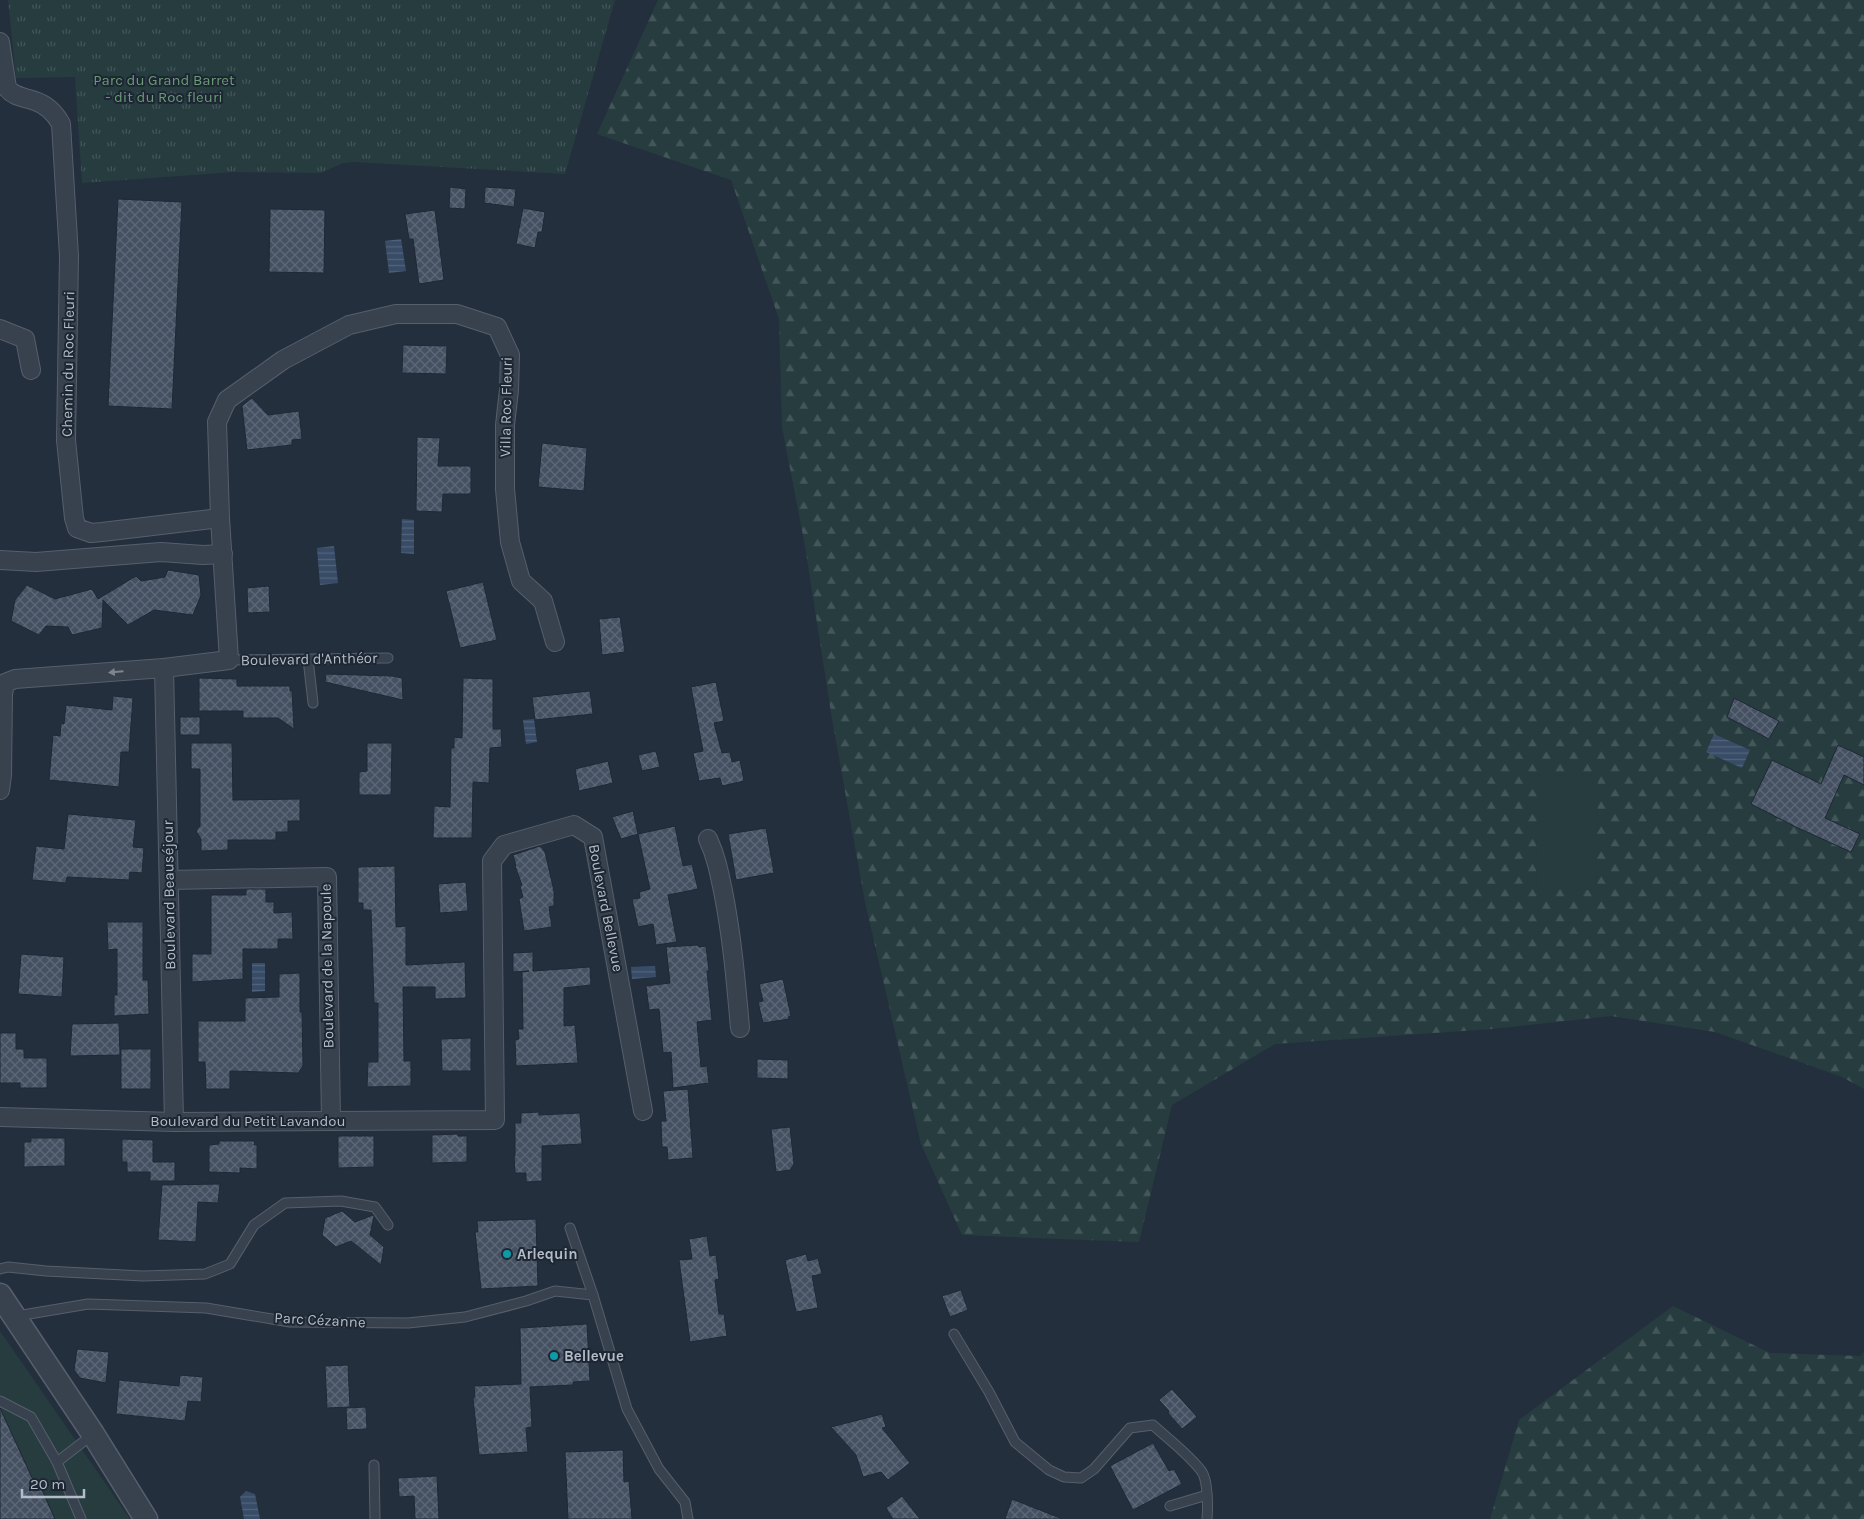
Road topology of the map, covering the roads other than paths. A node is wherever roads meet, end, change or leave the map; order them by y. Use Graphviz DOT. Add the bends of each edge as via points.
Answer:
graph roads {
  1 [pos="0,42"];
  2 [pos="0,328"];
  3 [pos="31,370"];
  4 [pos="220,518"];
  5 [pos="222,554"];
  6 [pos="0,560"];
  7 [pos="555,642"];
  8 [pos="388,658"];
  9 [pos="308,659"];
  10 [pos="229,660"];
  11 [pos="164,668"];
  12 [pos="313,704"];
  13 [pos="0,790"];
  14 [pos="708,839"];
  15 [pos="169,880"];
  16 [pos="740,1028"];
  17 [pos="643,1112"];
  18 [pos="0,1117"];
  19 [pos="495,1120"];
  20 [pos="330,1121"];
  21 [pos="174,1122"];
  22 [pos="388,1225"];
  23 [pos="570,1228"];
  24 [pos="0,1269"];
  25 [pos="0,1295"];
  26 [pos="593,1295"];
  27 [pos="14,1317"];
  28 [pos="954,1334"];
  29 [pos="0,1401"];
  30 [pos="93,1434"];
  31 [pos="57,1462"];
  32 [pos="374,1465"];
  33 [pos="1207,1495"];
  34 [pos="1170,1506"];
  35 [pos="81,1519"];
  36 [pos="146,1519"];
  37 [pos="375,1519"];
  38 [pos="688,1519"];
  39 [pos="1207,1519"];
  1 -- 4 [label="street, Chemin du Roc Fleuri" via="7,88 11,93 36,101 52,111 61,124 70,256 66,440 77,528 91,533"];
  2 -- 3 [label="street" via="25,339"];
  4 -- 5 [label="street"];
  4 -- 7 [label="street, Villa Roc Fleuri" via="217,422 227,400 283,360 349,325 396,314 458,314 497,327 510,355 505,426 505,489 510,542 521,581 543,601"];
  5 -- 6 [label="street" via="161,552 36,562"];
  5 -- 10 [label="street"];
  8 -- 9 [label="lane, Boulevard d'Anthéor"];
  9 -- 10 [label="lane, Boulevard d'Anthéor"];
  9 -- 12 [label="lane"];
  10 -- 11 [label="street"];
  11 -- 13 [label="street, one-way" via="15,679 5,683"];
  11 -- 15 [label="street, Boulevard Beauséjour"];
  14 -- 16 [label="street" via="715,854 728,915"];
  15 -- 20 [label="street, Boulevard de la Napoule" via="327,877"];
  15 -- 21 [label="street, Boulevard Beauséjour"];
  17 -- 19 [label="street, Boulevard Bellevue" via="593,838 574,825 504,845 492,862"];
  18 -- 21 [label="street, Boulevard du Petit Lavandou"];
  19 -- 20 [label="street, Boulevard du Petit Lavandou"];
  20 -- 21 [label="street, Boulevard du Petit Lavandou"];
  22 -- 24 [label="lane" via="375,1207 341,1201 286,1203 254,1225 230,1264 204,1274 143,1276"];
  23 -- 26 [label="lane"];
  25 -- 27 [label="street"];
  26 -- 27 [label="lane, Parc Cézanne" via="555,1291 465,1317 408,1323 290,1322 206,1308 88,1304"];
  26 -- 38 [label="lane" via="627,1409 658,1469 685,1502"];
  27 -- 30 [label="street"];
  28 -- 33 [label="lane" via="1015,1442 1049,1470 1064,1477 1081,1478 1094,1470 1130,1428 1152,1425 1203,1473"];
  29 -- 31 [label="lane" via="31,1418"];
  30 -- 31 [label="lane"];
  30 -- 36 [label="street"];
  31 -- 35 [label="lane"];
  32 -- 37 [label="lane"];
  33 -- 34 [label="lane"];
  33 -- 39 [label="lane"];
}
